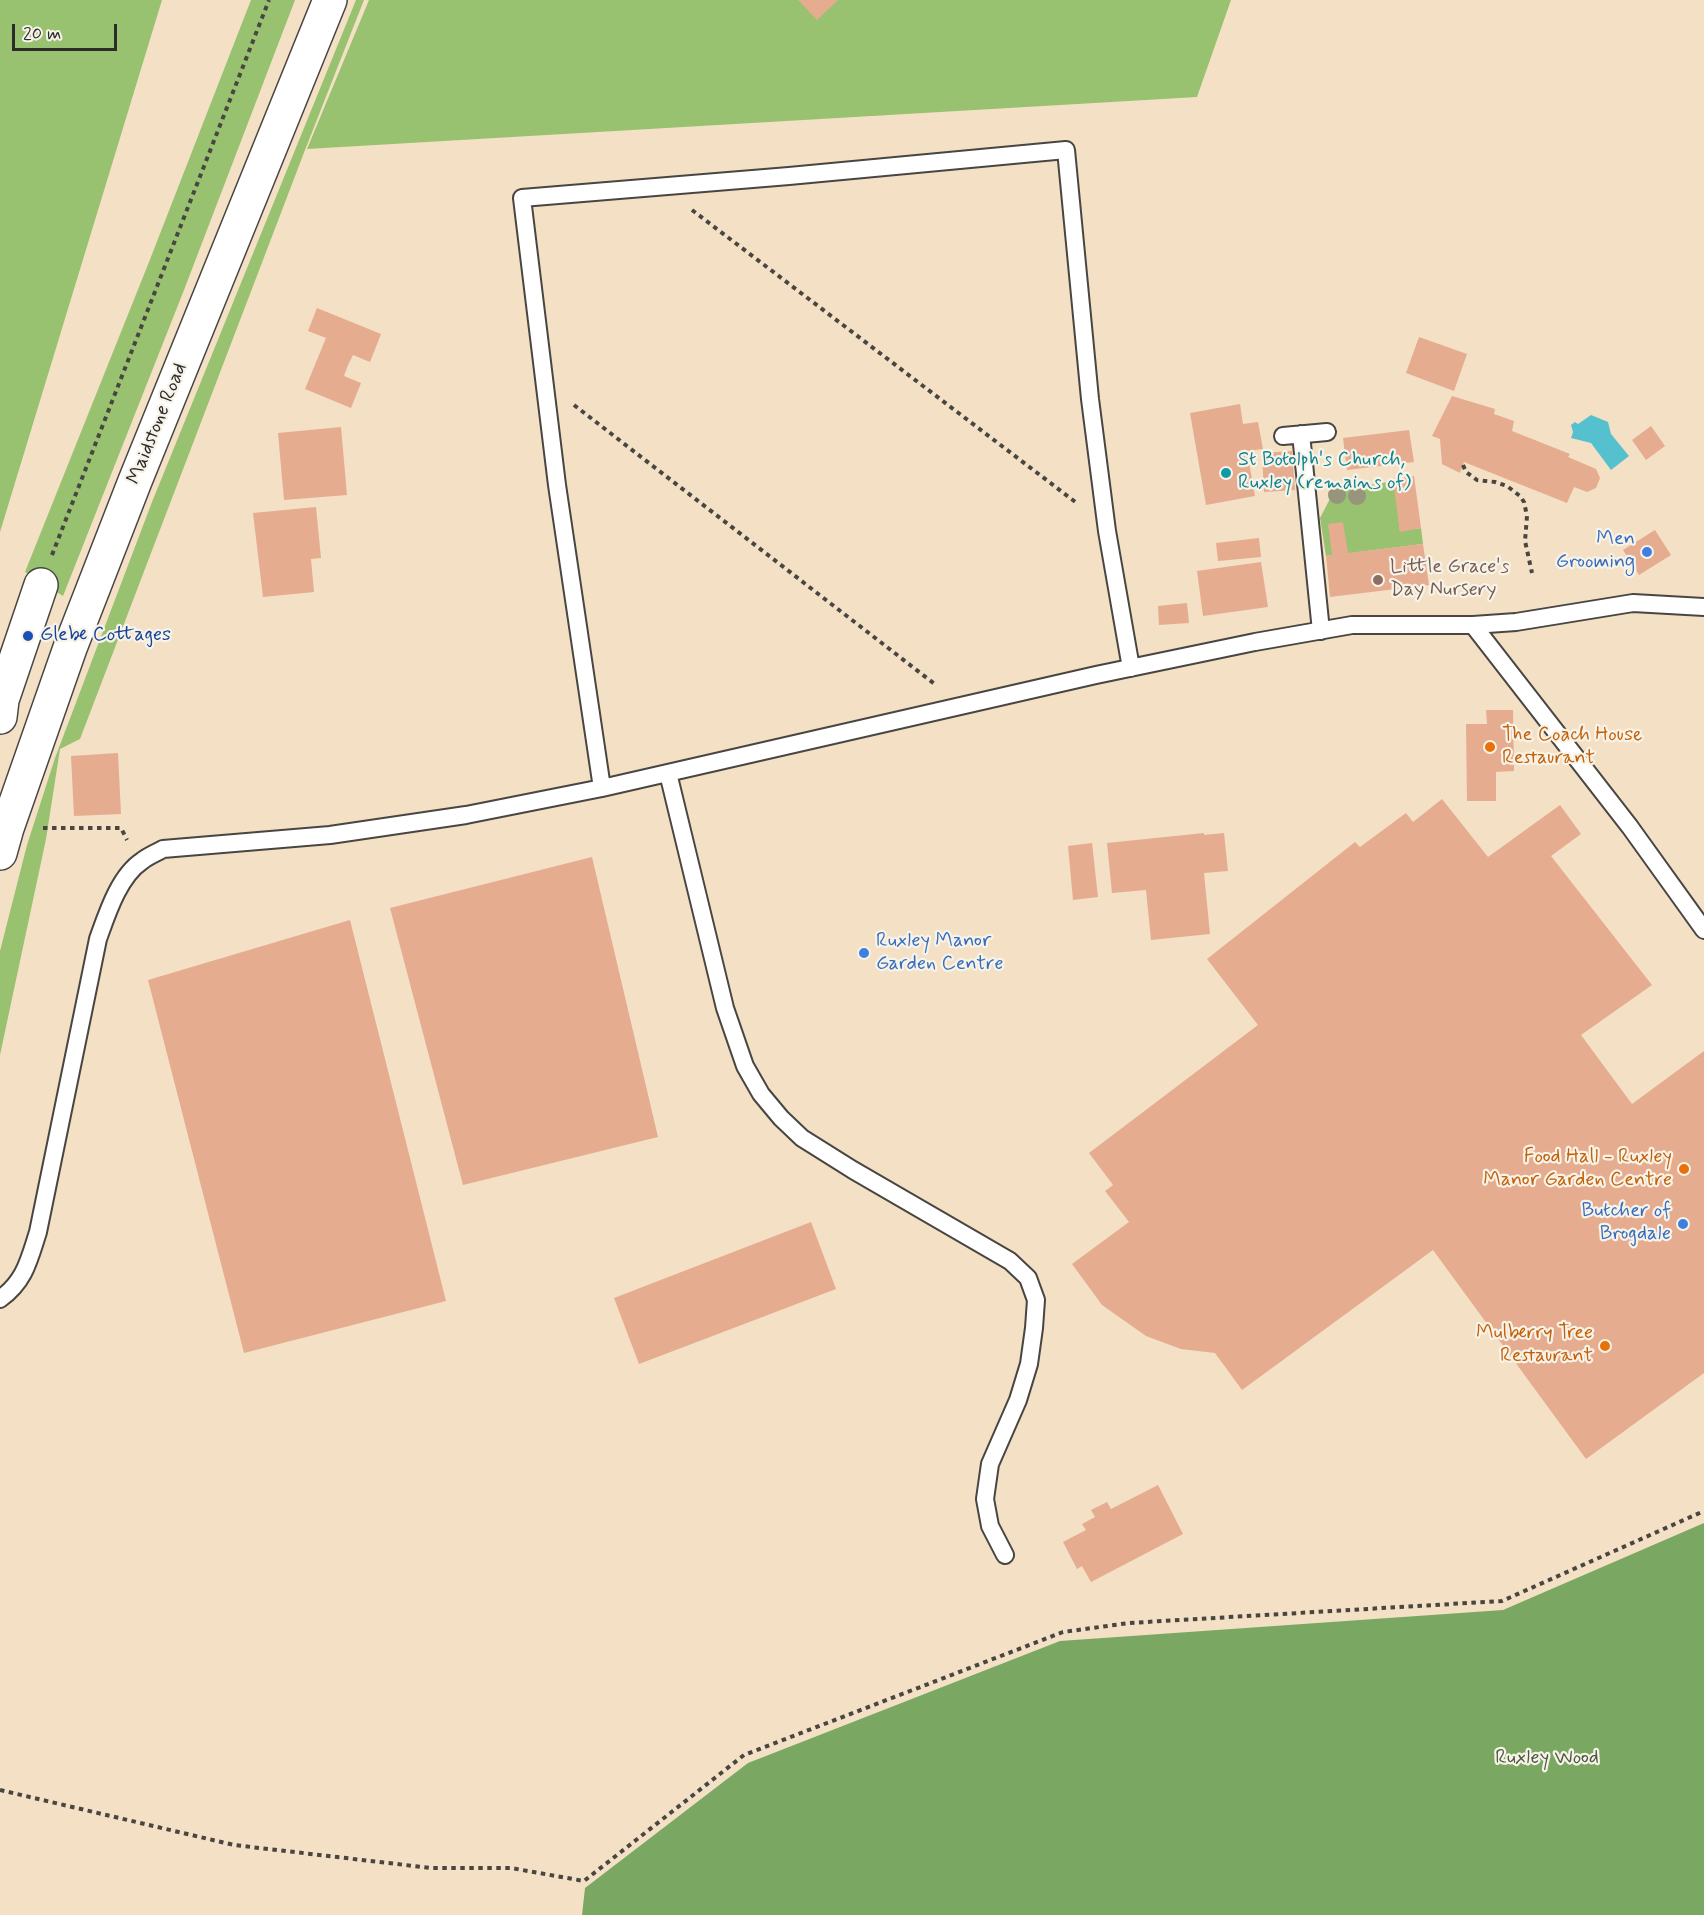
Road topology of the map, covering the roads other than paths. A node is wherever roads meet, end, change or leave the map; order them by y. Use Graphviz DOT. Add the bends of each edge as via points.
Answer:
graph roads {
  1 [pos="330,0"];
  2 [pos="1327,432"];
  3 [pos="1301,434"];
  4 [pos="1283,436"];
  5 [pos="41,585"];
  6 [pos="1704,607"];
  7 [pos="1473,625"];
  8 [pos="1321,631"];
  9 [pos="1131,668"];
  10 [pos="0,718"];
  11 [pos="37,742"];
  12 [pos="668,773"];
  13 [pos="602,788"];
  14 [pos="3,841"];
  15 [pos="1704,930"];
  16 [pos="0,1299"];
  17 [pos="1005,1555"];
  1 -- 11 [label="main road, Maidstone Road" via="135,481"];
  2 -- 3 [label="lane"];
  3 -- 4 [label="lane"];
  3 -- 8 [label="lane"];
  5 -- 10 [label="main road" via="2,700"];
  6 -- 7 [label="lane" via="1633,603"];
  7 -- 8 [label="lane" via="1352,625"];
  7 -- 15 [label="lane" via="1630,827"];
  8 -- 9 [label="lane"];
  9 -- 12 [label="lane"];
  9 -- 13 [label="lane" via="1106,525 1090,399 1066,150 522,198"];
  10 -- 11 [label="main road"];
  11 -- 14 [label="main road, Maidstone Road"];
  12 -- 13 [label="lane"];
  12 -- 17 [label="lane" via="725,1008 745,1066 761,1094 802,1138 1010,1262 1028,1278 1036,1300 1029,1364 990,1464 985,1499 990,1526"];
  13 -- 16 [label="lane" via="395,827 163,849 140,862 122,882 98,939 38,1232 27,1266 13,1289"];
}
